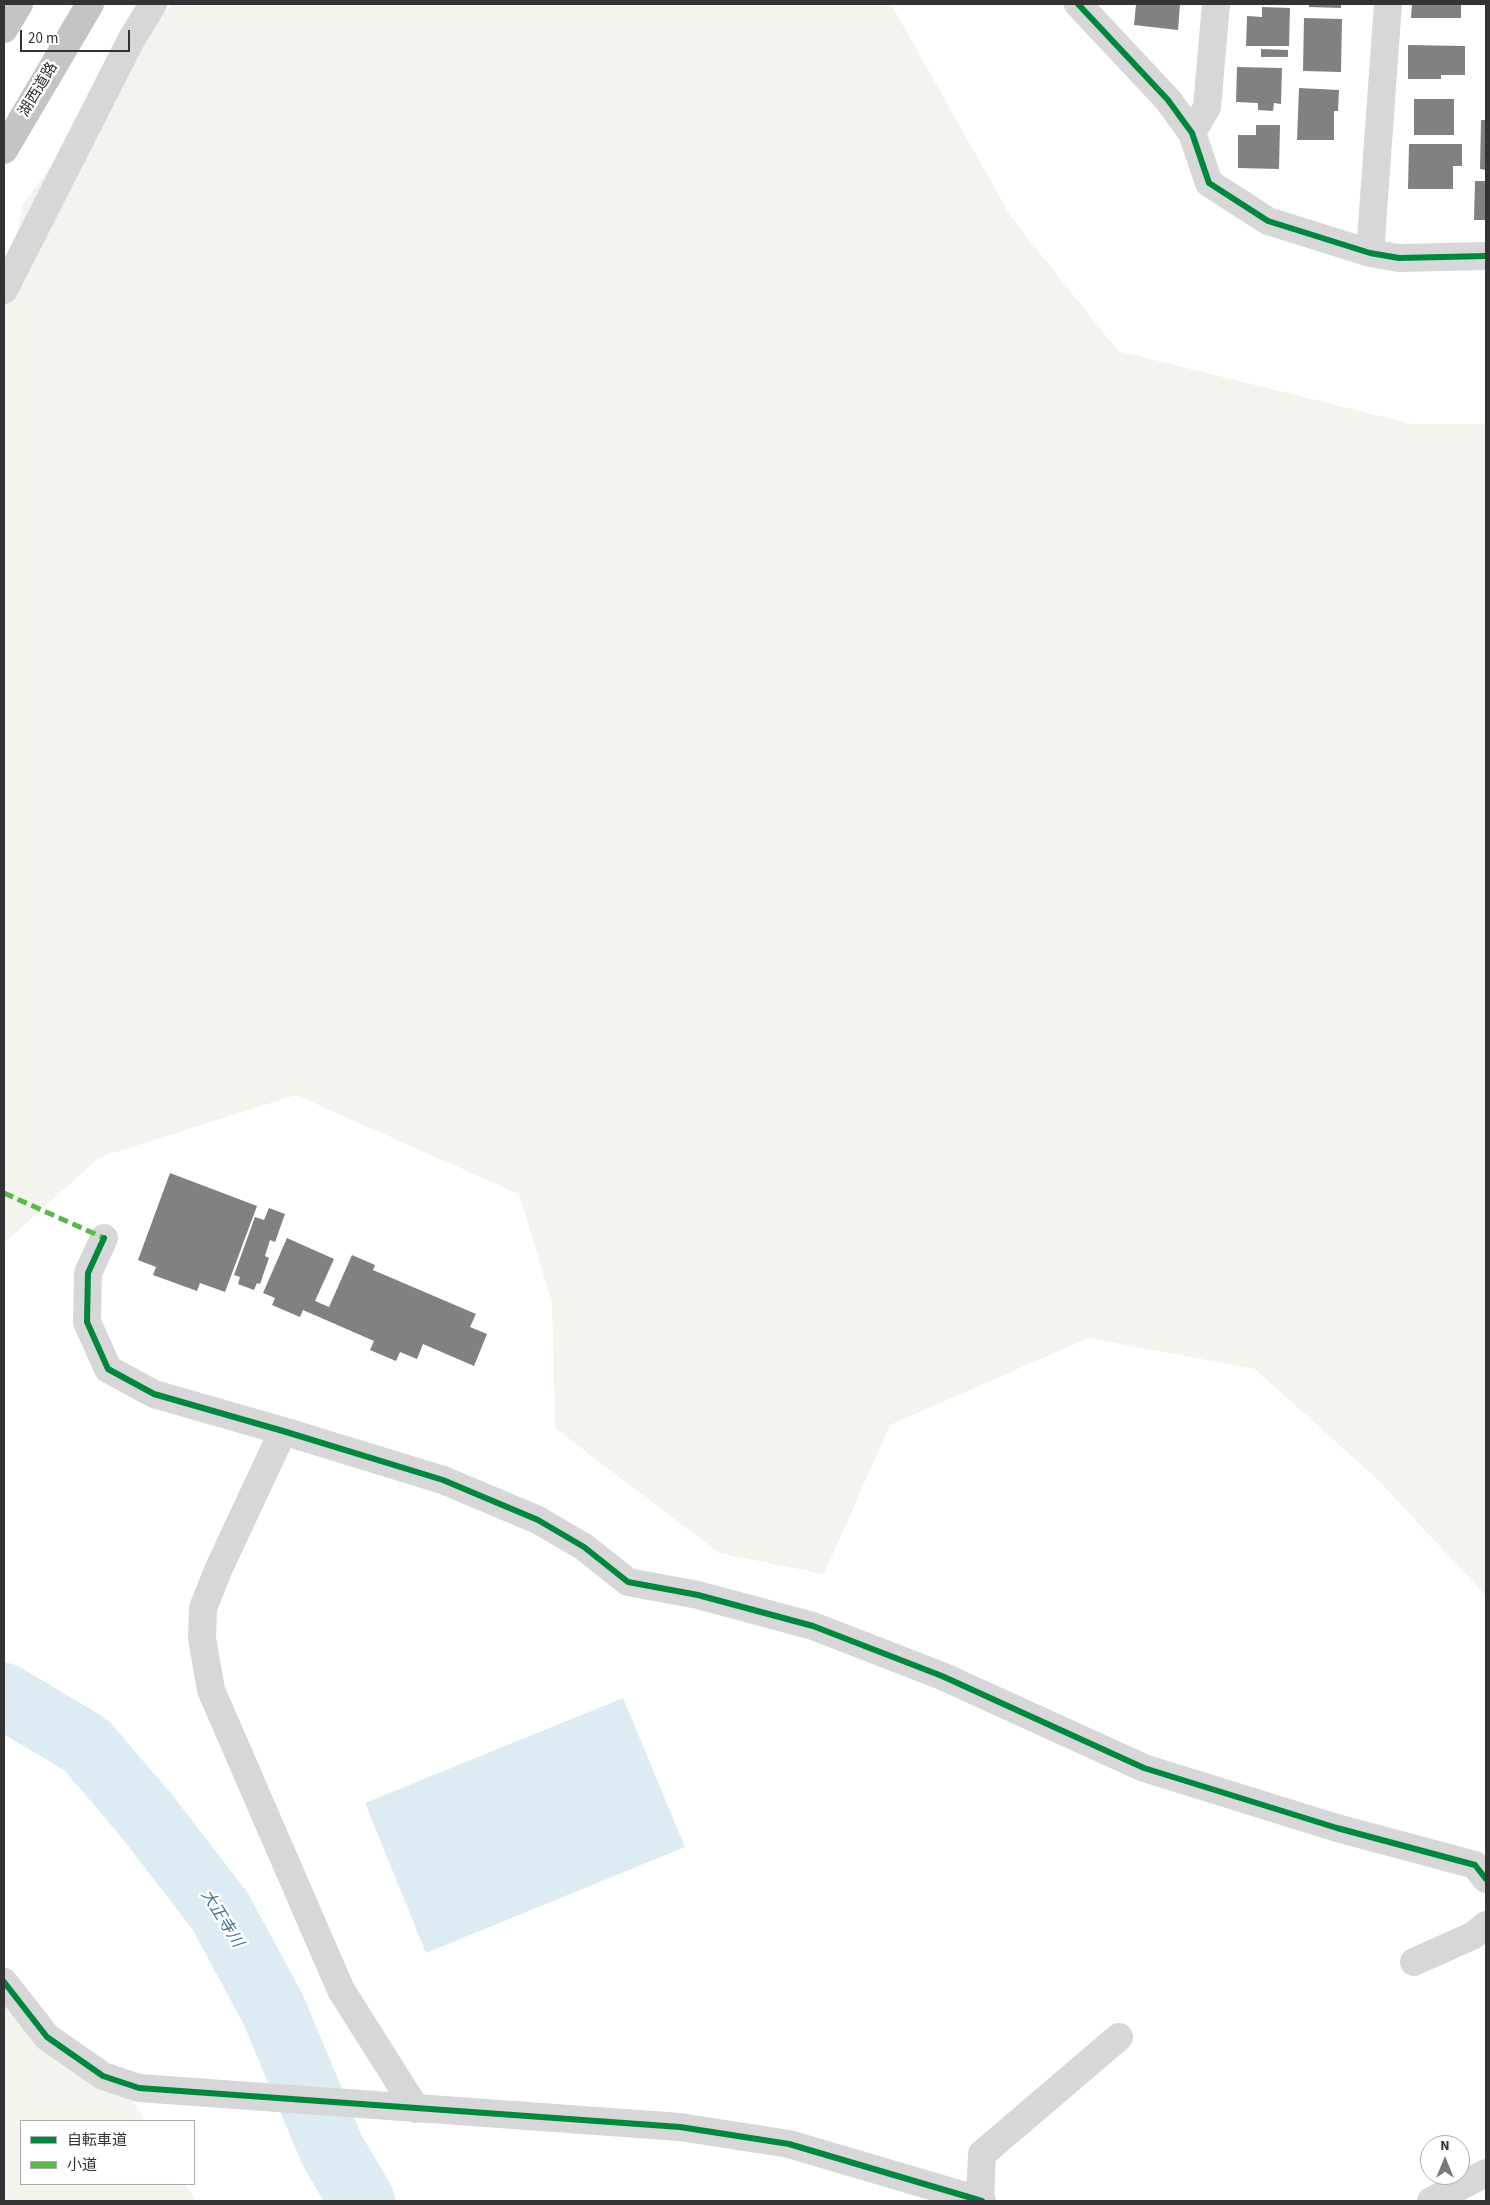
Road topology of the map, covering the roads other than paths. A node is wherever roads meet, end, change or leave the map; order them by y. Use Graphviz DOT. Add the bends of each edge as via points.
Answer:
graph roads {
  1 [pos="19,4"];
  2 [pos="90,4"];
  3 [pos="153,4"];
  4 [pos="1078,4"];
  5 [pos="1216,4"];
  6 [pos="1388,4"];
  7 [pos="4,29"];
  8 [pos="1192,134"];
  9 [pos="4,150"];
  10 [pos="1370,253"];
  11 [pos="1486,256"];
  12 [pos="4,290"];
  13 [pos="104,1238"];
  14 [pos="283,1431"];
  15 [pos="1486,1879"];
  16 [pos="1486,1925"];
  17 [pos="1414,1962"];
  18 [pos="4,1982"];
  19 [pos="1120,2038"];
  20 [pos="416,2109"];
  21 [pos="1486,2173"];
  22 [pos="981,2201"];
  23 [pos="1431,2201"];
  1 -- 7 [label="highway"];
  2 -- 9 [label="highway, 湖西道路"];
  3 -- 12 [label="street" via="131,40"];
  4 -- 8 [label="street" via="1168,100"];
  5 -- 8 [label="street" via="1207,107"];
  6 -- 10 [label="street"];
  8 -- 10 [label="street" via="1209,183 1268,221"];
  10 -- 11 [label="street" via="1399,258"];
  13 -- 14 [label="street" via="88,1273 87,1322 108,1369 154,1394"];
  14 -- 15 [label="street" via="443,1480 538,1520 584,1547 628,1582 698,1595 812,1626 942,1676 1144,1768 1337,1828 1475,1865"];
  14 -- 20 [label="street" via="203,1608 202,1638 211,1690 341,1990"];
  16 -- 17 [label="street" via="1474,1935"];
  18 -- 20 [label="street" via="47,2037 103,2076 139,2088"];
  19 -- 22 [label="street" via="982,2154"];
  20 -- 22 [label="street" via="680,2126 789,2144"];
  21 -- 23 [label="street"];
}
